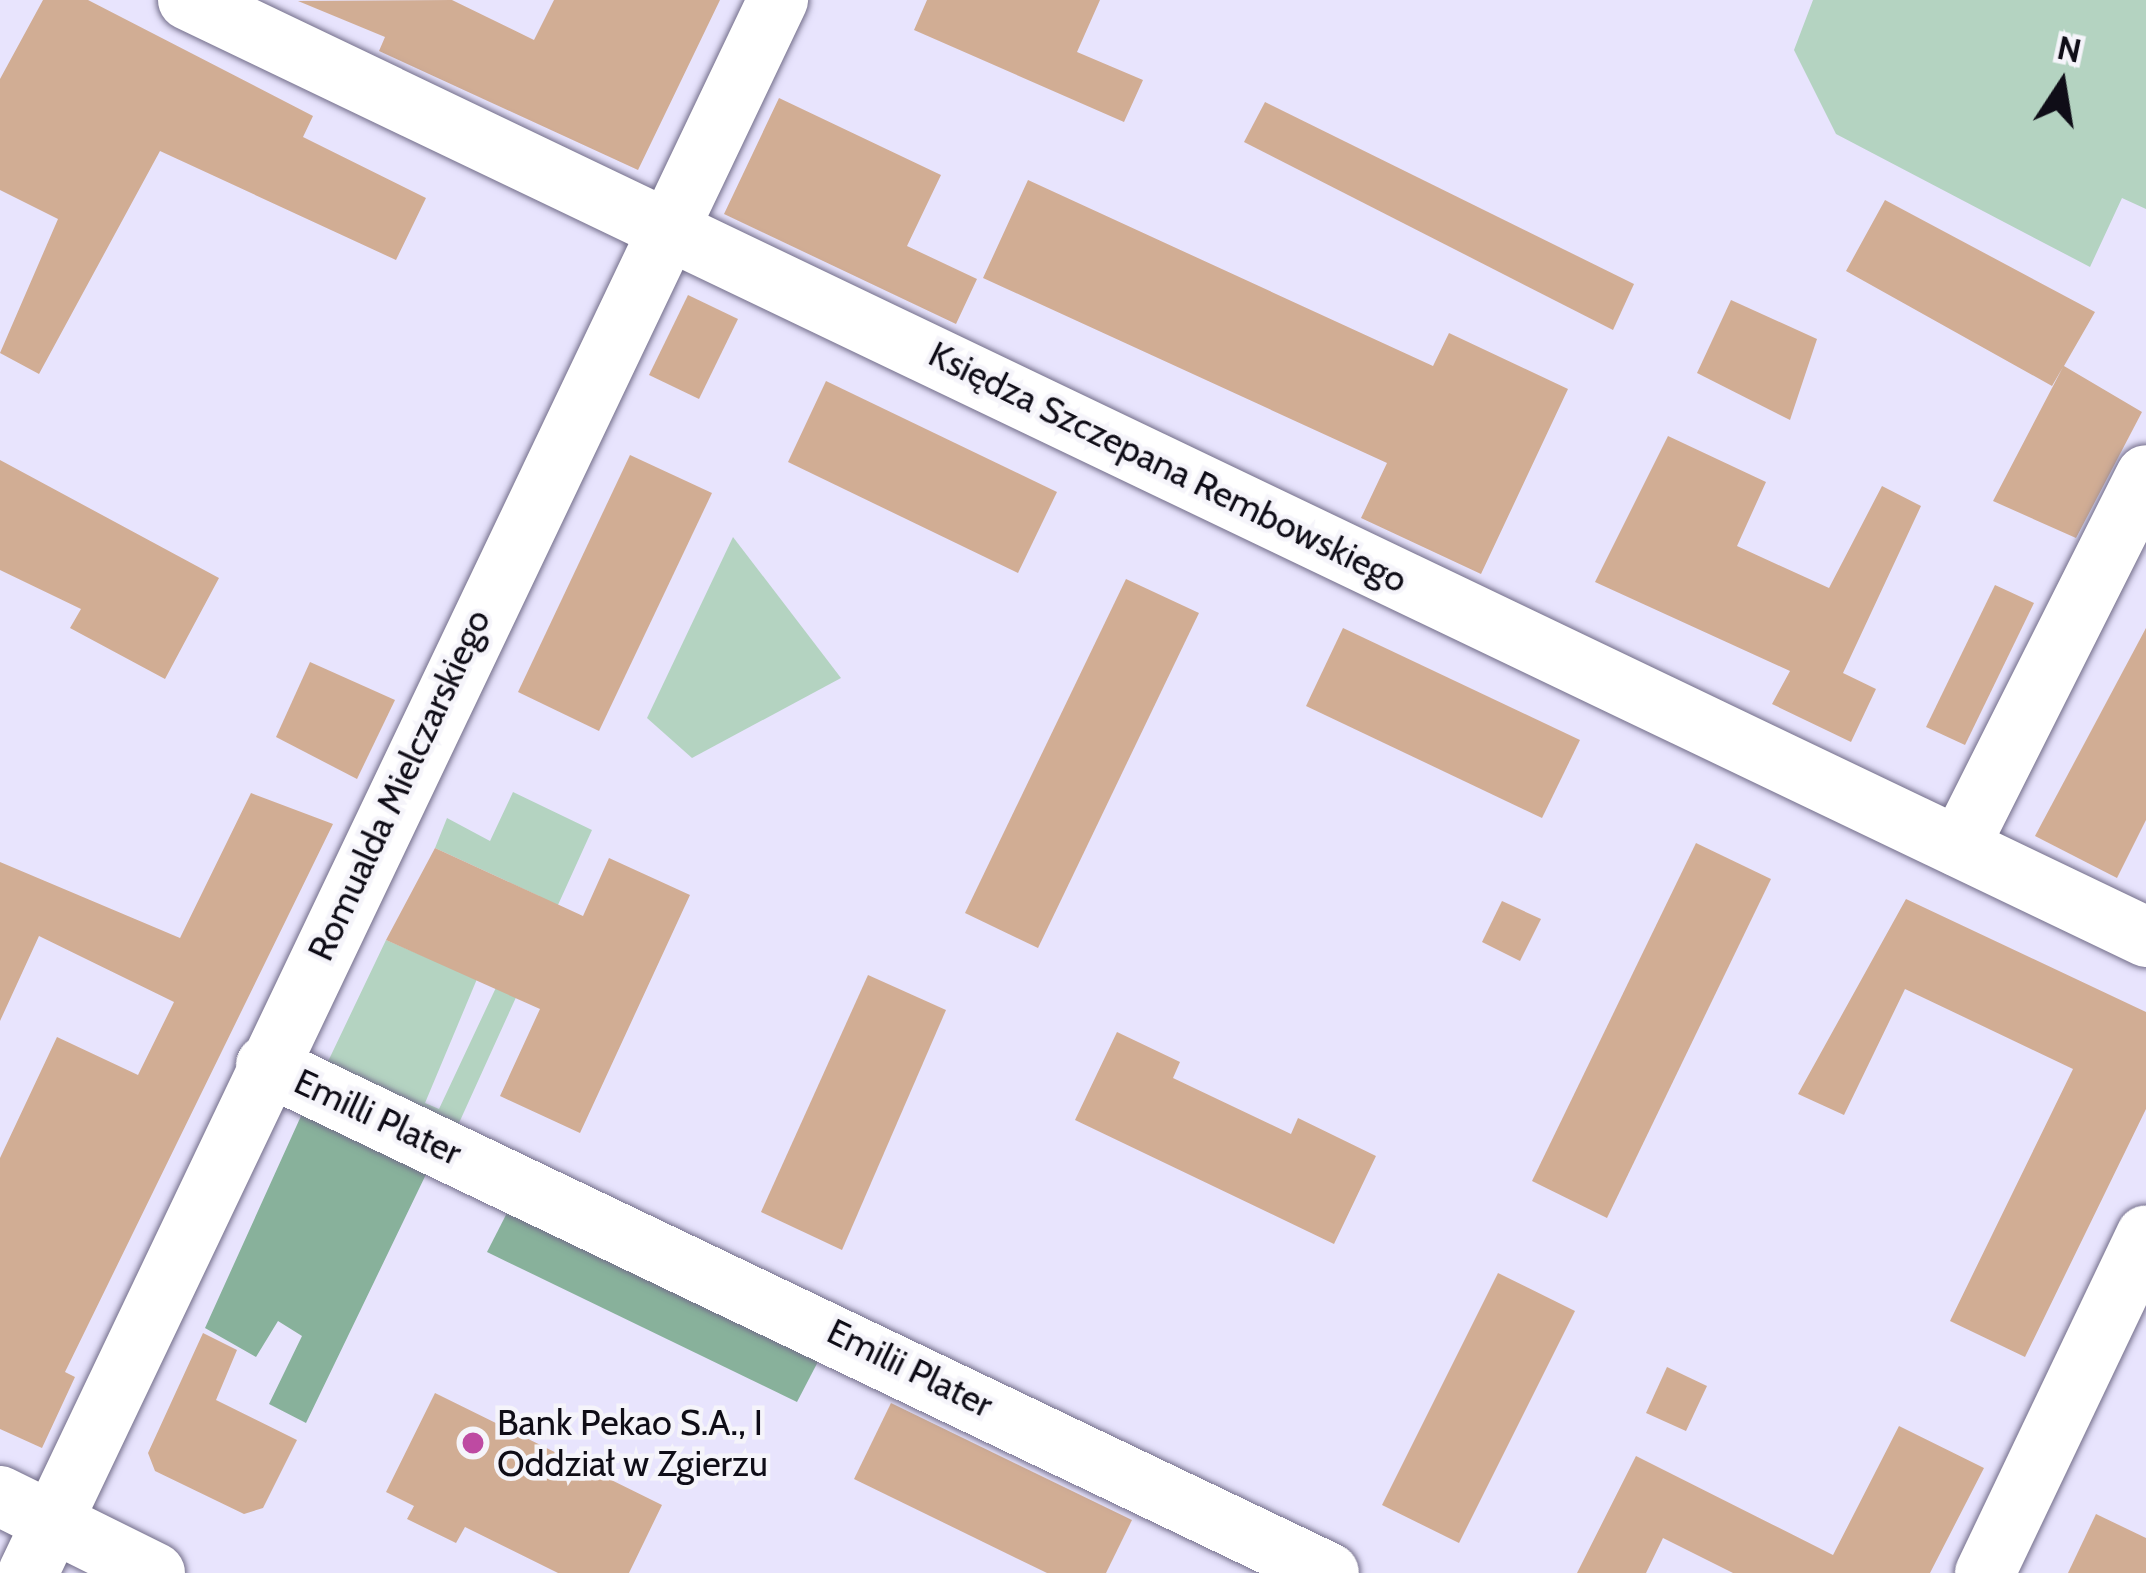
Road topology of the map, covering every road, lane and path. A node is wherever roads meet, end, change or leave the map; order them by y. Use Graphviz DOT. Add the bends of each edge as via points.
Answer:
graph roads {
  1 [pos="188,0"];
  2 [pos="778,0"];
  3 [pos="666,227"];
  4 [pos="2146,475"];
  5 [pos="1959,847"];
  6 [pos="2146,937"];
  7 [pos="266,1065"];
  8 [pos="490,1168"];
  9 [pos="2146,1234"];
  10 [pos="27,1530"];
  11 [pos="155,1573"];
  12 [pos="1329,1573"];
  13 [pos="1985,1573"];
  1 -- 3 [label="street, Księdza Szczepana Rembowskiego"];
  2 -- 3 [label="street, Romualda Mielczarskiego"];
  3 -- 5 [label="street, Księdza Szczepana Rembowskiego"];
  3 -- 7 [label="street, Romualda Mielczarskiego"];
  4 -- 5 [label="street"];
  5 -- 6 [label="street, Księdza Szczepana Rembowskiego"];
  7 -- 8 [label="street, Emilli Plater"];
  7 -- 10 [label="street, Romualda Mielczarskiego"];
  8 -- 12 [label="street, Emilii Plater"];
  9 -- 13 [label="street"];
  10 -- 11 [label="street"];
}
